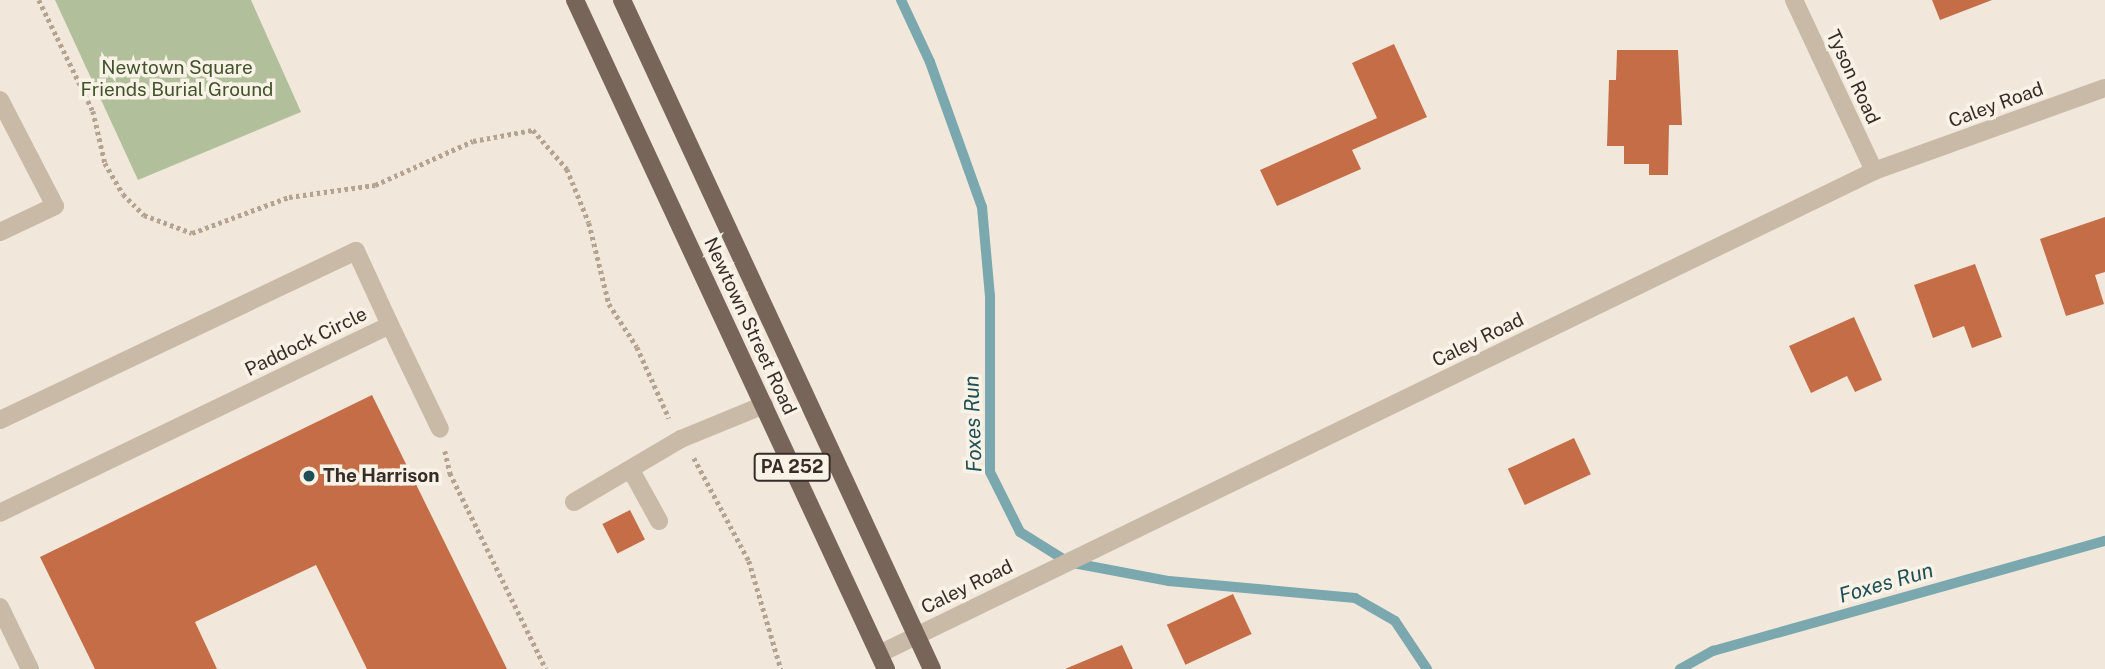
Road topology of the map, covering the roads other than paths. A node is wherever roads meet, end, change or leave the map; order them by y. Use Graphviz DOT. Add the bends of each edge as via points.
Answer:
graph roads {
  1 [pos="575,0"];
  2 [pos="622,0"];
  3 [pos="1794,0"];
  4 [pos="2105,88"];
  5 [pos="0,100"];
  6 [pos="1874,172"];
  7 [pos="0,232"];
  8 [pos="390,325"];
  9 [pos="764,405"];
  10 [pos="0,420"];
  11 [pos="440,429"];
  12 [pos="632,472"];
  13 [pos="574,502"];
  14 [pos="0,513"];
  15 [pos="659,521"];
  16 [pos="0,607"];
  17 [pos="916,635"];
  18 [pos="6,636"];
  19 [pos="882,662"];
  20 [pos="30,669"];
  21 [pos="932,669"];
  1 -- 9 [label="main road, Newtown Street Road / PA 252"];
  2 -- 17 [label="main road, Newtown Street Road / PA 252"];
  3 -- 6 [label="street, Tyson Road"];
  4 -- 6 [label="street, Caley Road"];
  5 -- 7 [label="street" via="55,206"];
  6 -- 17 [label="street, Caley Road"];
  8 -- 10 [label="street, Paddock Circle" via="356,251"];
  8 -- 11 [label="street"];
  8 -- 14 [label="street, Paddock Circle"];
  9 -- 12 [label="street" via="681,439"];
  9 -- 19 [label="main road, Newtown Street Road / PA 252"];
  12 -- 13 [label="street"];
  12 -- 15 [label="street"];
  16 -- 18 [label="street"];
  17 -- 19 [label="street, Caley Road"];
  17 -- 21 [label="main road, Newtown Street Road / PA 252"];
  18 -- 20 [label="street"];
}
